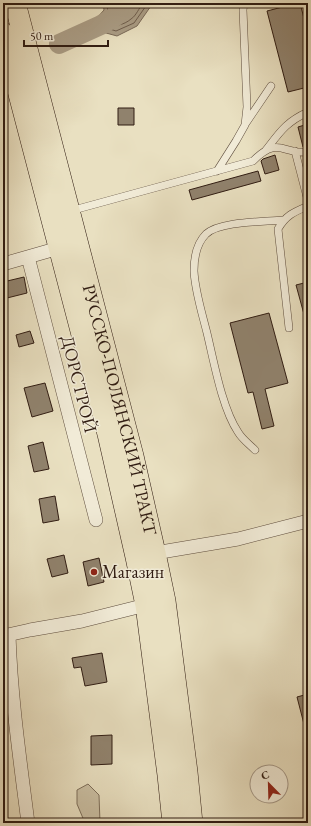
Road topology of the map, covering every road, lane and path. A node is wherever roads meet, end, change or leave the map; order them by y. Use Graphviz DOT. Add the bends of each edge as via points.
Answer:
graph roads {
  1 [pos="15,3"];
  2 [pos="244,3"];
  3 [pos="3,33"];
  4 [pos="271,86"];
  5 [pos="308,112"];
  6 [pos="245,125"];
  7 [pos="266,150"];
  8 [pos="295,151"];
  9 [pos="308,152"];
  10 [pos="217,171"];
  11 [pos="308,201"];
  12 [pos="308,206"];
  13 [pos="70,211"];
  14 [pos="283,220"];
  15 [pos="59,248"];
  16 [pos="28,257"];
  17 [pos="3,264"];
  18 [pos="289,328"];
  19 [pos="254,450"];
  20 [pos="96,520"];
  21 [pos="308,521"];
  22 [pos="155,553"];
  23 [pos="146,605"];
  24 [pos="6,635"];
  25 [pos="6,656"];
  26 [pos="28,823"];
  27 [pos="173,823"];
  28 [pos="192,823"];
  1 -- 13 [label="main road, РУССКО-ПОЛЯНСКИЙ ТРАКТ"];
  2 -- 6 [label="lane" via="247,107"];
  3 -- 15 [label="main road, РУССКО-ПОЛЯНСКИЙ ТРАКТ"];
  4 -- 6 [label="lane"];
  5 -- 7 [label="lane" via="294,118"];
  6 -- 10 [label="lane"];
  7 -- 8 [label="lane" via="277,147"];
  7 -- 10 [label="lane" via="253,161"];
  8 -- 9 [label="lane"];
  8 -- 11 [label="lane"];
  10 -- 13 [label="lane"];
  12 -- 14 [label="lane"];
  13 -- 22 [label="main road, РУССКО-ПОЛЯНСКИЙ ТРАКТ" via="133,456"];
  14 -- 18 [label="lane" via="278,229 278,241"];
  14 -- 19 [label="lane" via="220,227 207,233 200,242 195,259 194,272 200,305 218,380 238,432"];
  15 -- 16 [label="street"];
  15 -- 23 [label="main road, РУССКО-ПОЛЯНСКИЙ ТРАКТ" via="108,434"];
  16 -- 17 [label="street"];
  16 -- 20 [label="street, ДОРСТРОЙ"];
  21 -- 22 [label="street" via="238,539"];
  22 -- 28 [label="main road, РУССКО-ПОЛЯНСКИЙ ТРАКТ" via="166,609"];
  23 -- 24 [label="street" via="82,621"];
  23 -- 27 [label="main road, РУССКО-ПОЛЯНСКИЙ ТРАКТ"];
  24 -- 25 [label="street"];
  25 -- 26 [label="street"];
}
